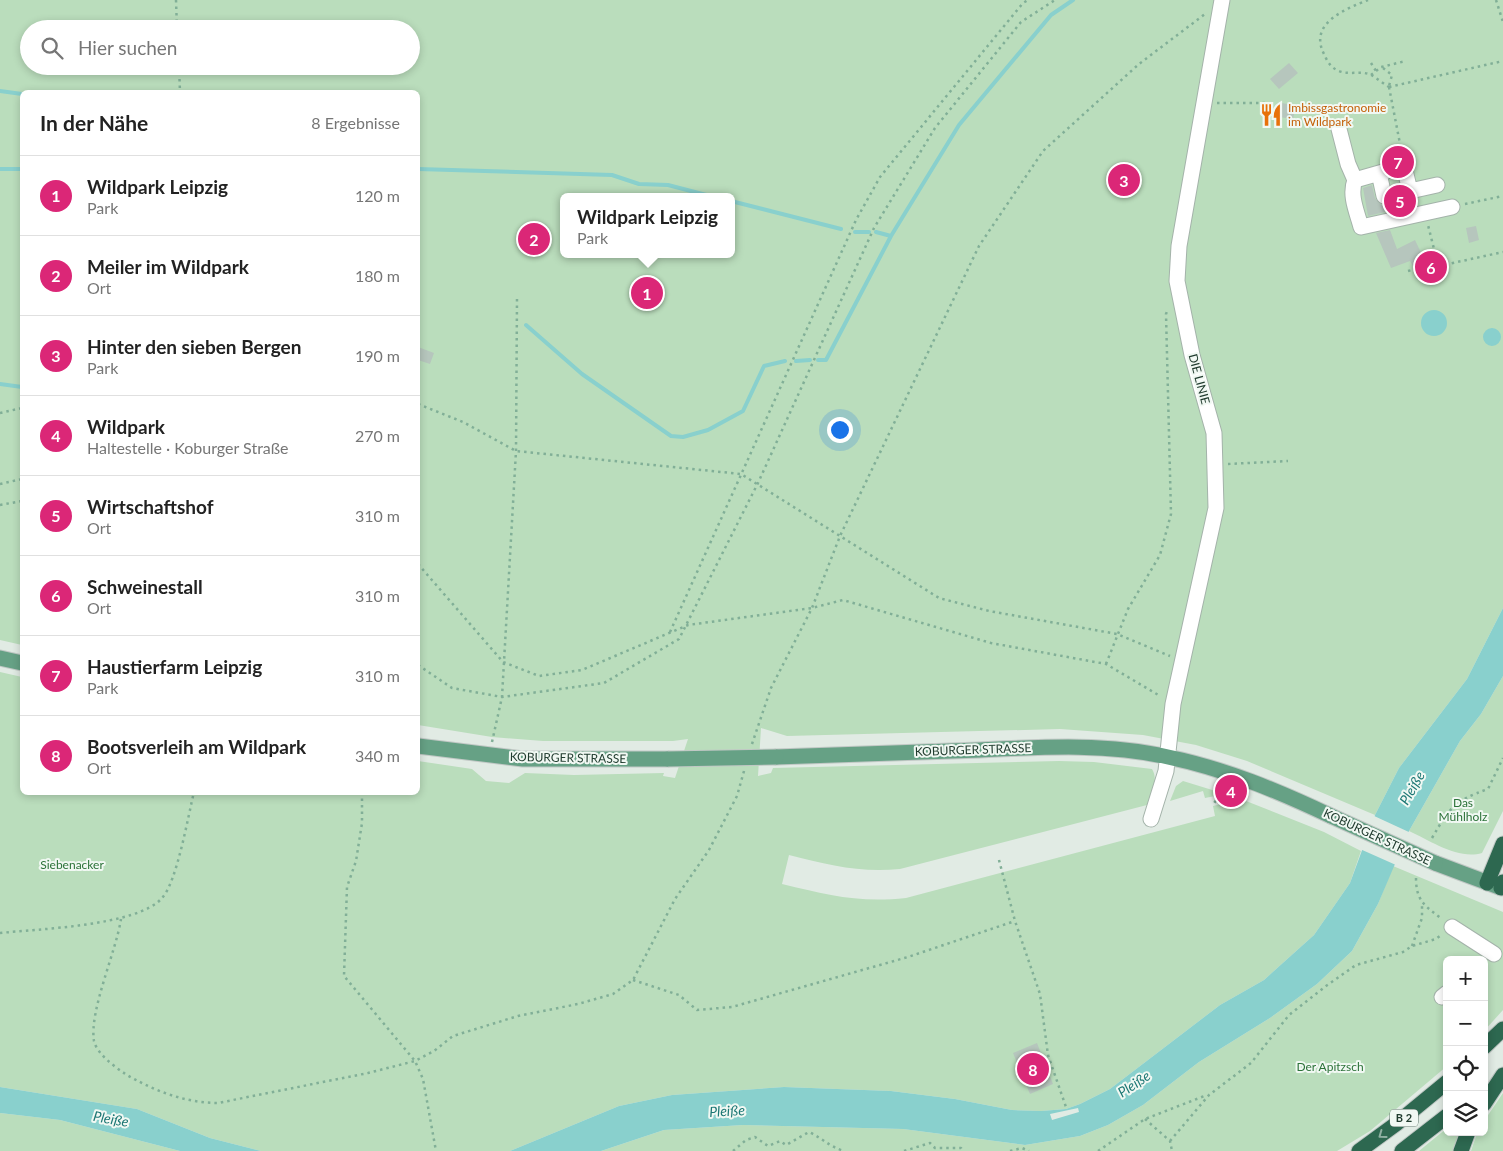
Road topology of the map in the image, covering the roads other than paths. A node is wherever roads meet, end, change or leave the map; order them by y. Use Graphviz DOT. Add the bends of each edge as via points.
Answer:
graph roads {
  1 [pos="1222,0"];
  2 [pos="1339,129"];
  3 [pos="1379,173"];
  4 [pos="1355,180"];
  5 [pos="1437,185"];
  6 [pos="1410,190"];
  7 [pos="1452,208"];
  8 [pos="0,658"];
  9 [pos="20,663"];
  10 [pos="420,746"];
  11 [pos="1167,756"];
  12 [pos="1151,819"];
  13 [pos="1503,844"];
  14 [pos="1498,886"];
  15 [pos="1452,927"];
  16 [pos="1494,954"];
  17 [pos="1503,1029"];
  18 [pos="1485,1046"];
  19 [pos="1503,1064"];
  20 [pos="1503,1075"];
  21 [pos="1488,1078"];
  22 [pos="1443,1085"];
  23 [pos="1488,1098"];
  24 [pos="1443,1119"];
  25 [pos="1467,1136"];
  26 [pos="1359,1151"];
  27 [pos="1402,1151"];
  28 [pos="1461,1151"];
  1 -- 11 [label="lane, DIE LINIE" via="1179,246 1177,281 1192,355 1214,433 1216,508 1173,704"];
  2 -- 4 [label="lane"];
  3 -- 4 [label="lane"];
  3 -- 6 [label="lane" via="1384,196"];
  3 -- 6 [label="lane" via="1404,166"];
  4 -- 7 [label="lane" via="1353,198 1361,227"];
  5 -- 6 [label="lane"];
  8 -- 9 [label="main road"];
  10 -- 11 [label="main road, KOBURGER STRASSE, bridge" via="491,756 574,760 1082,748"];
  11 -- 12 [label="lane, DIE LINIE" via="1166,771"];
  11 -- 14 [label="main road, KOBURGER STRASSE, bridge" via="1256,782 1435,863"];
  13 -- 14 [label="highway"];
  15 -- 16 [label="lane"];
  17 -- 18 [label="highway"];
  19 -- 21 [label="highway"];
  20 -- 23 [label="highway"];
  22 -- 26 [label="highway, B 2, one-way"];
  24 -- 27 [label="highway, B 2"];
  25 -- 28 [label="highway"];
}
